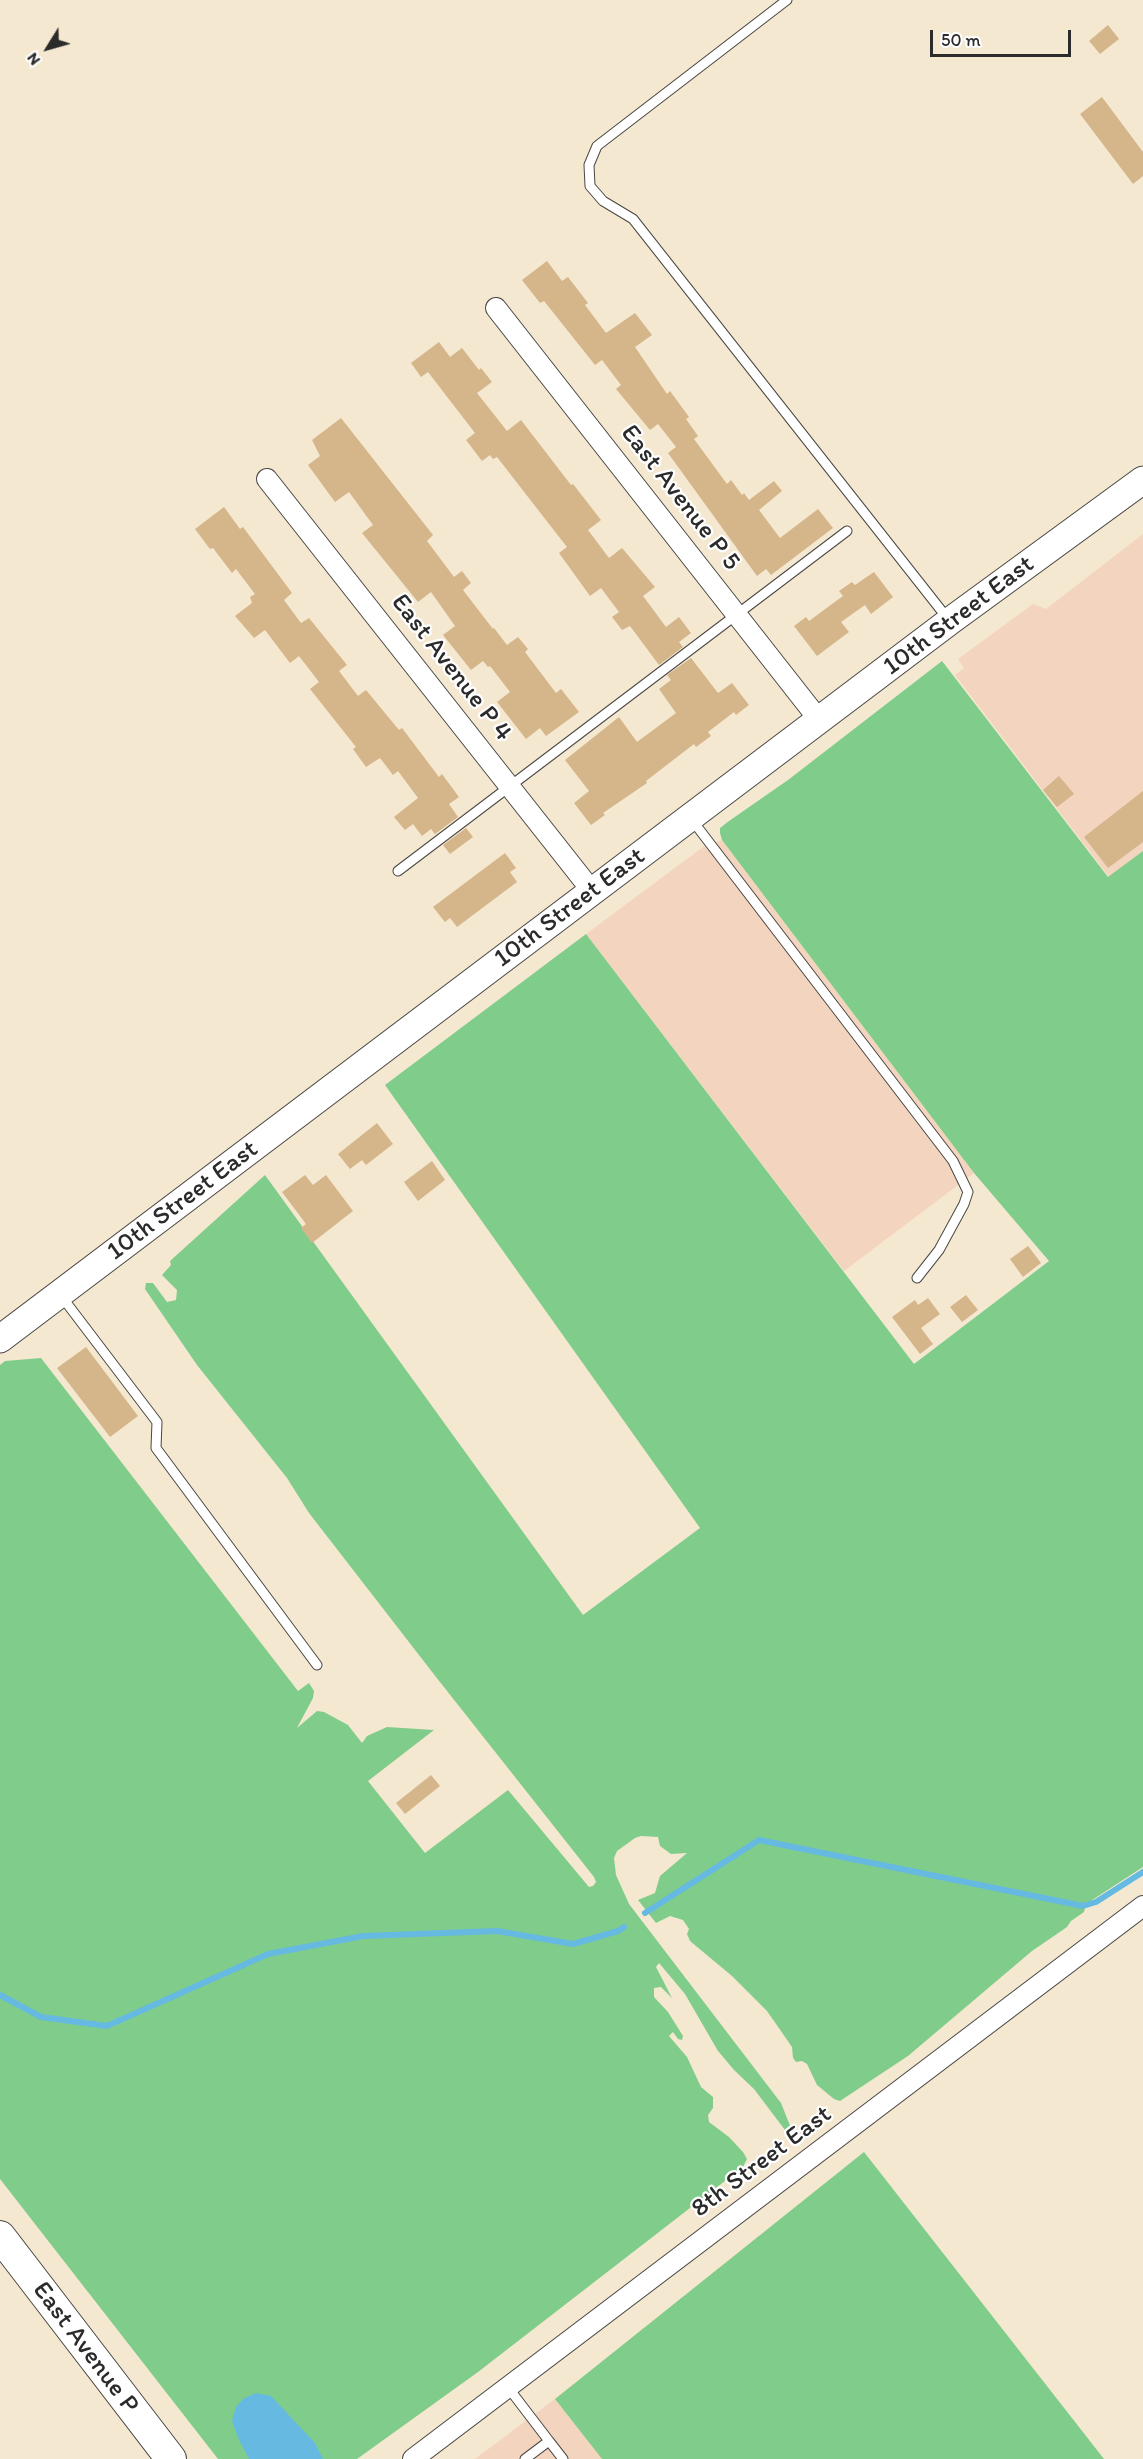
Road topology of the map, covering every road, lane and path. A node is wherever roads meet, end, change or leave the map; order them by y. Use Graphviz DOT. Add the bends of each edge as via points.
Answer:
graph roads {
  1 [pos="787,0"];
  2 [pos="495,308"];
  3 [pos="267,479"];
  4 [pos="1143,480"];
  5 [pos="847,531"];
  6 [pos="737,614"];
  7 [pos="950,621"];
  8 [pos="820,721"];
  9 [pos="510,786"];
  10 [pos="690,818"];
  11 [pos="398,872"];
  12 [pos="592,891"];
  13 [pos="917,1278"];
  14 [pos="60,1294"];
  15 [pos="0,1339"];
  16 [pos="317,1665"];
  17 [pos="1143,1906"];
  18 [pos="0,2236"];
  19 [pos="507,2386"];
  20 [pos="549,2441"];
  21 [pos="171,2459"];
  22 [pos="413,2459"];
  23 [pos="525,2459"];
  24 [pos="563,2459"];
  1 -- 7 [label="lane" via="597,146 589,165 590,186 603,201 633,219"];
  2 -- 6 [label="street, East Avenue P 5"];
  3 -- 9 [label="street, East Avenue P 4"];
  4 -- 7 [label="main road, 10th Street East"];
  5 -- 6 [label="lane"];
  6 -- 8 [label="street, East Avenue P 5"];
  6 -- 9 [label="lane"];
  7 -- 8 [label="main road, 10th Street East"];
  8 -- 10 [label="main road, 10th Street East"];
  9 -- 11 [label="lane"];
  9 -- 12 [label="street, East Avenue P 4"];
  10 -- 12 [label="main road, 10th Street East"];
  10 -- 13 [label="lane" via="952,1161 968,1192 939,1250"];
  12 -- 14 [label="main road, 10th Street East"];
  14 -- 15 [label="main road, 10th Street East"];
  14 -- 16 [label="lane" via="157,1422 156,1448"];
  17 -- 19 [label="street, 8th Street East"];
  18 -- 21 [label="main road, East Avenue P"];
  19 -- 20 [label="lane"];
  19 -- 22 [label="street, 8th Street East"];
  20 -- 23 [label="lane"];
  20 -- 24 [label="lane"];
}
